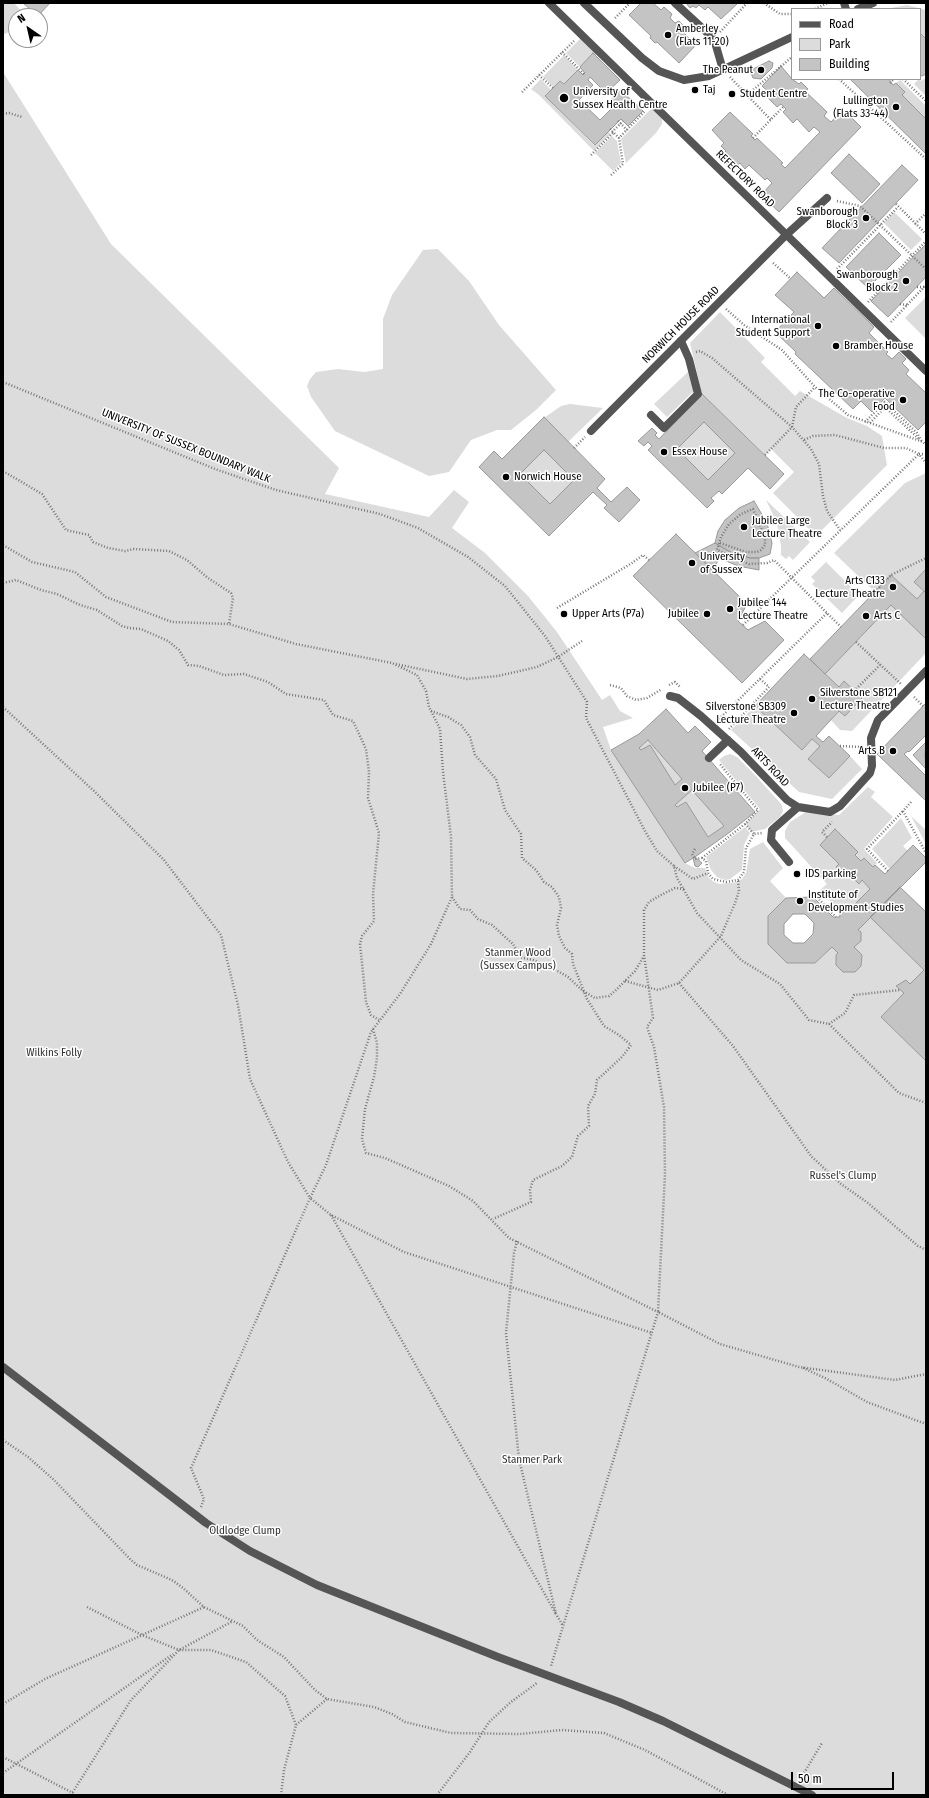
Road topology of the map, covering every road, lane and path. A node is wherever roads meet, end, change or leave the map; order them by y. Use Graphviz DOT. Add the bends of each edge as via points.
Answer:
graph roads {
  1 [pos="548,3"];
  2 [pos="584,3"];
  3 [pos="630,3"];
  4 [pos="675,3"];
  5 [pos="747,3"];
  6 [pos="764,3"];
  7 [pos="828,3"];
  8 [pos="873,3"];
  9 [pos="817,8"];
  10 [pos="860,8"];
  11 [pos="791,14"];
  12 [pos="618,16"];
  13 [pos="725,26"];
  14 [pos="791,37"];
  15 [pos="576,39"];
  16 [pos="562,52"];
  17 [pos="791,58"];
  18 [pos="723,70"];
  19 [pos="584,74"];
  20 [pos="539,75"];
  21 [pos="841,80"];
  22 [pos="893,80"];
  23 [pos="904,80"];
  24 [pos="890,83"];
  25 [pos="553,88"];
  26 [pos="522,92"];
  27 [pos="747,96"];
  28 [pos="926,101"];
  29 [pos="784,106"];
  30 [pos="645,111"];
  31 [pos="3,114"];
  32 [pos="22,117"];
  33 [pos="771,120"];
  34 [pos="627,130"];
  35 [pos="612,131"];
  36 [pos="619,138"];
  37 [pos="753,138"];
  38 [pos="591,155"];
  39 [pos="926,159"];
  40 [pos="611,175"];
  41 [pos="827,198"];
  42 [pos="926,213"];
  43 [pos="915,224"];
  44 [pos="881,225"];
  45 [pos="926,234"];
  46 [pos="786,235"];
  47 [pos="926,241"];
  48 [pos="765,256"];
  49 [pos="912,256"];
  50 [pos="926,269"];
  51 [pos="829,277"];
  52 [pos="791,279"];
  53 [pos="885,284"];
  54 [pos="917,286"];
  55 [pos="925,286"];
  56 [pos="883,289"];
  57 [pos="723,299"];
  58 [pos="900,304"];
  59 [pos="907,305"];
  60 [pos="862,308"];
  61 [pos="884,330"];
  62 [pos="681,341"];
  63 [pos="687,353"];
  64 [pos="926,371"];
  65 [pos="3,382"];
  66 [pos="815,387"];
  67 [pos="884,401"];
  68 [pos="885,408"];
  69 [pos="651,415"];
  70 [pos="865,422"];
  71 [pos="870,423"];
  72 [pos="792,427"];
  73 [pos="591,431"];
  74 [pos="584,438"];
  75 [pos="804,440"];
  76 [pos="923,442"];
  77 [pos="926,445"];
  78 [pos="574,448"];
  79 [pos="919,454"];
  80 [pos="926,454"];
  81 [pos="764,455"];
  82 [pos="926,463"];
  83 [pos="3,471"];
  84 [pos="840,530"];
  85 [pos="720,543"];
  86 [pos="3,545"];
  87 [pos="926,558"];
  88 [pos="649,560"];
  89 [pos="792,578"];
  90 [pos="3,583"];
  91 [pos="875,592"];
  92 [pos="557,608"];
  93 [pos="827,613"];
  94 [pos="229,624"];
  95 [pos="743,625"];
  96 [pos="841,627"];
  97 [pos="582,641"];
  98 [pos="856,642"];
  99 [pos="558,657"];
  100 [pos="392,663"];
  101 [pos="880,665"];
  102 [pos="926,670"];
  103 [pos="760,679"];
  104 [pos="610,685"];
  105 [pos="662,689"];
  106 [pos="854,690"];
  107 [pos="907,690"];
  108 [pos="670,696"];
  109 [pos="923,706"];
  110 [pos="3,707"];
  111 [pos="431,710"];
  112 [pos="713,726"];
  113 [pos="725,738"];
  114 [pos="840,746"];
  115 [pos="853,746"];
  116 [pos="710,757"];
  117 [pos="911,802"];
  118 [pos="798,808"];
  119 [pos="903,811"];
  120 [pos="830,812"];
  121 [pos="744,824"];
  122 [pos="772,830"];
  123 [pos="754,834"];
  124 [pos="827,837"];
  125 [pos="695,849"];
  126 [pos="924,849"];
  127 [pos="921,852"];
  128 [pos="926,853"];
  129 [pos="702,858"];
  130 [pos="789,862"];
  131 [pos="674,866"];
  132 [pos="888,871"];
  133 [pos="708,874"];
  134 [pos="738,880"];
  135 [pos="685,889"];
  136 [pos="815,895"];
  137 [pos="452,897"];
  138 [pos="836,917"];
  139 [pos="721,936"];
  140 [pos="644,955"];
  141 [pos="624,981"];
  142 [pos="678,983"];
  143 [pos="649,988"];
  144 [pos="900,990"];
  145 [pos="583,991"];
  146 [pos="380,1020"];
  147 [pos="829,1024"];
  148 [pos="373,1028"];
  149 [pos="926,1103"];
  150 [pos="310,1198"];
  151 [pos="331,1215"];
  152 [pos="493,1219"];
  153 [pos="517,1241"];
  154 [pos="926,1250"];
  155 [pos="511,1287"];
  156 [pos="658,1312"];
  157 [pos="652,1333"];
  158 [pos="3,1367"];
  159 [pos="799,1367"];
  160 [pos="926,1374"];
  161 [pos="926,1424"];
  162 [pos="3,1440"];
  163 [pos="198,1517"];
  164 [pos="87,1607"];
  165 [pos="204,1607"];
  166 [pos="556,1614"];
  167 [pos="233,1621"];
  168 [pos="563,1626"];
  169 [pos="142,1635"];
  170 [pos="180,1650"];
  171 [pos="548,1674"];
  172 [pos="327,1699"];
  173 [pos="3,1704"];
  174 [pos="296,1725"];
  175 [pos="480,1734"];
  176 [pos="822,1742"];
  177 [pos="3,1757"];
  178 [pos="17,1764"];
  179 [pos="3,1773"];
  180 [pos="796,1787"];
  181 [pos="72,1794"];
  182 [pos="281,1795"];
  183 [pos="437,1795"];
  184 [pos="728,1795"];
  185 [pos="812,1795"];
  1 -- 46 [label="street, REFECTORY ROAD"];
  2 -- 18 [label="street" via="659,71 684,80 709,76"];
  3 -- 12 [label="path"];
  4 -- 18 [label="street" via="714,39"];
  5 -- 13 [label="path"];
  6 -- 11 [label="path" via="780,14"];
  7 -- 9 [label="path"];
  8 -- 10 [label="street"];
  14 -- 18 [label="street"];
  15 -- 16 [label="path"];
  16 -- 19 [label="path"];
  16 -- 20 [label="path"];
  17 -- 27 [label="path"];
  18 -- 27 [label="path"];
  20 -- 25 [label="path"];
  20 -- 26 [label="path"];
  21 -- 39 [label="path"];
  22 -- 24 [label="path"];
  23 -- 28 [label="path"];
  27 -- 33 [label="path"];
  29 -- 33 [label="path"];
  30 -- 34 [label="path"];
  31 -- 32 [label="path"];
  33 -- 37 [label="path"];
  34 -- 35 [label="path" via="621,122"];
  34 -- 36 [label="path"];
  35 -- 36 [label="path"];
  35 -- 38 [label="path"];
  36 -- 40 [label="path" via="623,164"];
  41 -- 44 [label="path" via="860,206"];
  41 -- 46 [label="street, NORWICH HOUSE ROAD"];
  42 -- 43 [label="path"];
  43 -- 44 [label="path" via="897,206"];
  43 -- 45 [label="path"];
  44 -- 49 [label="path"];
  44 -- 51 [label="path"];
  46 -- 48 [label="street, NORWICH HOUSE ROAD"];
  46 -- 51 [label="street, REFECTORY ROAD"];
  47 -- 49 [label="path"];
  48 -- 52 [label="path"];
  48 -- 57 [label="street, NORWICH HOUSE ROAD"];
  49 -- 50 [label="path"];
  49 -- 53 [label="path"];
  51 -- 60 [label="street, REFECTORY ROAD"];
  53 -- 56 [label="path"];
  53 -- 60 [label="path"];
  54 -- 55 [label="path"];
  55 -- 59 [label="path"];
  57 -- 62 [label="street, NORWICH HOUSE ROAD"];
  57 -- 66 [label="path" via="726,308 744,325 782,350"];
  58 -- 59 [label="path"];
  59 -- 61 [label="path"];
  60 -- 61 [label="street, REFECTORY ROAD"];
  61 -- 64 [label="street, REFECTORY ROAD"];
  62 -- 63 [label="street"];
  62 -- 73 [label="street, NORWICH HOUSE ROAD"];
  63 -- 69 [label="street" via="698,394 664,428"];
  63 -- 72 [label="path" via="700,351 712,358"];
  65 -- 99 [label="path, UNIVERSITY OF SUSSEX BOUNDARY WALK" via="215,469 276,490 380,514 418,528 468,557 505,586 545,636"];
  66 -- 70 [label="path" via="848,415"];
  66 -- 72 [label="path" via="796,407"];
  67 -- 68 [label="path"];
  67 -- 70 [label="path"];
  67 -- 76 [label="path"];
  68 -- 71 [label="path"];
  68 -- 76 [label="path"];
  70 -- 71 [label="path"];
  71 -- 76 [label="path"];
  72 -- 75 [label="path"];
  72 -- 81 [label="path"];
  74 -- 78 [label="path"];
  75 -- 79 [label="path" via="818,435 835,435 884,448 906,448"];
  75 -- 84 [label="path" via="819,464 823,496 828,511"];
  76 -- 77 [label="path"];
  79 -- 80 [label="path"];
  79 -- 82 [label="path"];
  79 -- 84 [label="path"];
  83 -- 94 [label="path" via="42,494 66,530 88,535 93,542 108,548 125,551 168,551 187,560 231,593 233,598"];
  84 -- 89 [label="path"];
  85 -- 85 [label="path" via="725,531 735,519 753,509 763,532 763,548 753,553"];
  85 -- 89 [label="path" via="717,550 749,564 774,560"];
  86 -- 94 [label="path" via="32,562 74,572 106,596 172,622"];
  87 -- 91 [label="path" via="891,575"];
  88 -- 92 [label="path" via="643,554"];
  89 -- 93 [label="path"];
  89 -- 95 [label="path"];
  90 -- 146 [label="path" via="16,580 57,594 97,610 122,626 141,628 168,640 179,650 188,665 224,675 244,674 268,682 286,694 324,700 333,715 353,721 366,749 369,772 368,798 379,833 374,921 362,936 360,944 366,1002 371,1015"];
  93 -- 96 [label="path"];
  93 -- 103 [label="path"];
  94 -- 100 [label="path" via="296,644"];
  97 -- 99 [label="path"];
  98 -- 101 [label="path"];
  99 -- 100 [label="path" via="537,667 498,676 467,679"];
  99 -- 131 [label="path, UNIVERSITY OF SUSSEX BOUNDARY WALK" via="587,702 586,718 645,831 657,851"];
  100 -- 111 [label="path" via="417,675 426,691"];
  101 -- 106 [label="path"];
  101 -- 107 [label="path"];
  102 -- 107 [label="street"];
  103 -- 112 [label="path"];
  103 -- 113 [label="path" via="769,687"];
  104 -- 105 [label="path" via="621,688 627,696 636,700 642,700"];
  107 -- 109 [label="path"];
  107 -- 120 [label="street" via="874,726 871,738 872,766 866,778 840,806"];
  108 -- 112 [label="street, ARTS ROAD" via="678,698"];
  110 -- 150 [label="path" via="164,860 221,935 238,1005 250,1079 288,1162"];
  111 -- 137 [label="path" via="440,729 451,837"];
  111 -- 145 [label="path" via="461,725 470,737 475,754 496,779 506,810 521,834 522,858 560,896 561,908 557,925 559,936 565,948 572,954"];
  112 -- 113 [label="street, ARTS ROAD"];
  113 -- 116 [label="street"];
  113 -- 118 [label="street, ARTS ROAD"];
  114 -- 115 [label="path"];
  116 -- 121 [label="path" via="758,810"];
  117 -- 119 [label="path"];
  118 -- 120 [label="street"];
  118 -- 122 [label="street"];
  119 -- 126 [label="path"];
  119 -- 132 [label="path" via="867,849"];
  120 -- 124 [label="path" via="834,820 822,832"];
  121 -- 123 [label="path"];
  121 -- 129 [label="path"];
  122 -- 123 [label="path"];
  122 -- 130 [label="street" via="771,840"];
  123 -- 134 [label="path" via="746,848 744,872"];
  125 -- 129 [label="path" via="692,854 695,859"];
  126 -- 127 [label="path"];
  126 -- 128 [label="path"];
  129 -- 133 [label="path" via="706,861"];
  131 -- 133 [label="path" via="693,879"];
  131 -- 135 [label="path, UNIVERSITY OF SUSSEX BOUNDARY WALK" via="677,878"];
  133 -- 134 [label="path" via="713,880"];
  134 -- 139 [label="path" via="739,891"];
  135 -- 139 [label="path, UNIVERSITY OF SUSSEX BOUNDARY WALK" via="697,913"];
  135 -- 140 [label="path" via="674,888 649,902 644,910"];
  136 -- 138 [label="path"];
  137 -- 145 [label="path" via="460,909 470,910 478,919 492,925 513,944 520,956 554,969 568,977"];
  137 -- 146 [label="path" via="431,944 400,994"];
  139 -- 142 [label="path"];
  139 -- 147 [label="path, UNIVERSITY OF SUSSEX BOUNDARY WALK" via="741,960 780,984 809,1020"];
  140 -- 141 [label="path" via="635,971"];
  140 -- 143 [label="path"];
  141 -- 143 [label="path"];
  141 -- 145 [label="path" via="610,996 595,998"];
  142 -- 143 [label="path" via="658,990"];
  142 -- 154 [label="path" via="733,1046 811,1156 841,1184"];
  143 -- 156 [label="path" via="653,1018 647,1027 654,1047 664,1107 665,1174"];
  144 -- 147 [label="path" via="854,994 845,1013"];
  145 -- 152 [label="path" via="604,1026 631,1045 597,1080 588,1106 589,1126 578,1136 572,1157 562,1166 533,1180 530,1190 531,1202"];
  146 -- 148 [label="path"];
  147 -- 149 [label="path" via="898,1093"];
  148 -- 150 [label="path" via="326,1165"];
  148 -- 152 [label="path" via="377,1058 365,1109 362,1139 366,1153 385,1158 449,1186 473,1201"];
  150 -- 151 [label="path"];
  150 -- 163 [label="path" via="191,1468 204,1499"];
  151 -- 155 [label="path" via="404,1252"];
  151 -- 166 [label="path"];
  152 -- 153 [label="path" via="510,1238"];
  153 -- 155 [label="path"];
  153 -- 156 [label="path"];
  155 -- 157 [label="path"];
  155 -- 166 [label="path" via="506,1333 519,1459"];
  156 -- 157 [label="path"];
  156 -- 159 [label="path" via="720,1344"];
  157 -- 168 [label="path"];
  158 -- 163 [label="street"];
  159 -- 160 [label="path" via="895,1380"];
  159 -- 161 [label="path" via="827,1379 866,1402"];
  162 -- 165 [label="path" via="28,1457 54,1480 137,1565 172,1580"];
  163 -- 171 [label="street" via="240,1545 317,1585"];
  164 -- 169 [label="path"];
  165 -- 167 [label="path"];
  165 -- 169 [label="path"];
  166 -- 168 [label="path"];
  167 -- 170 [label="path"];
  167 -- 172 [label="path" via="284,1657"];
  168 -- 171 [label="path"];
  169 -- 170 [label="path"];
  169 -- 173 [label="path" via="45,1679"];
  170 -- 174 [label="path" via="211,1650 246,1662 285,1696"];
  170 -- 178 [label="path"];
  170 -- 181 [label="path" via="131,1700"];
  171 -- 175 [label="path" via="511,1702"];
  171 -- 180 [label="street" via="663,1721"];
  172 -- 174 [label="path"];
  172 -- 175 [label="path" via="374,1707 423,1728 451,1734"];
  174 -- 182 [label="path" via="284,1770"];
  175 -- 183 [label="path" via="470,1752"];
  175 -- 184 [label="path" via="562,1730 604,1733 645,1750"];
  176 -- 180 [label="path"];
  177 -- 178 [label="path"];
  178 -- 179 [label="path"];
  178 -- 181 [label="path"];
  180 -- 185 [label="street"];
}
